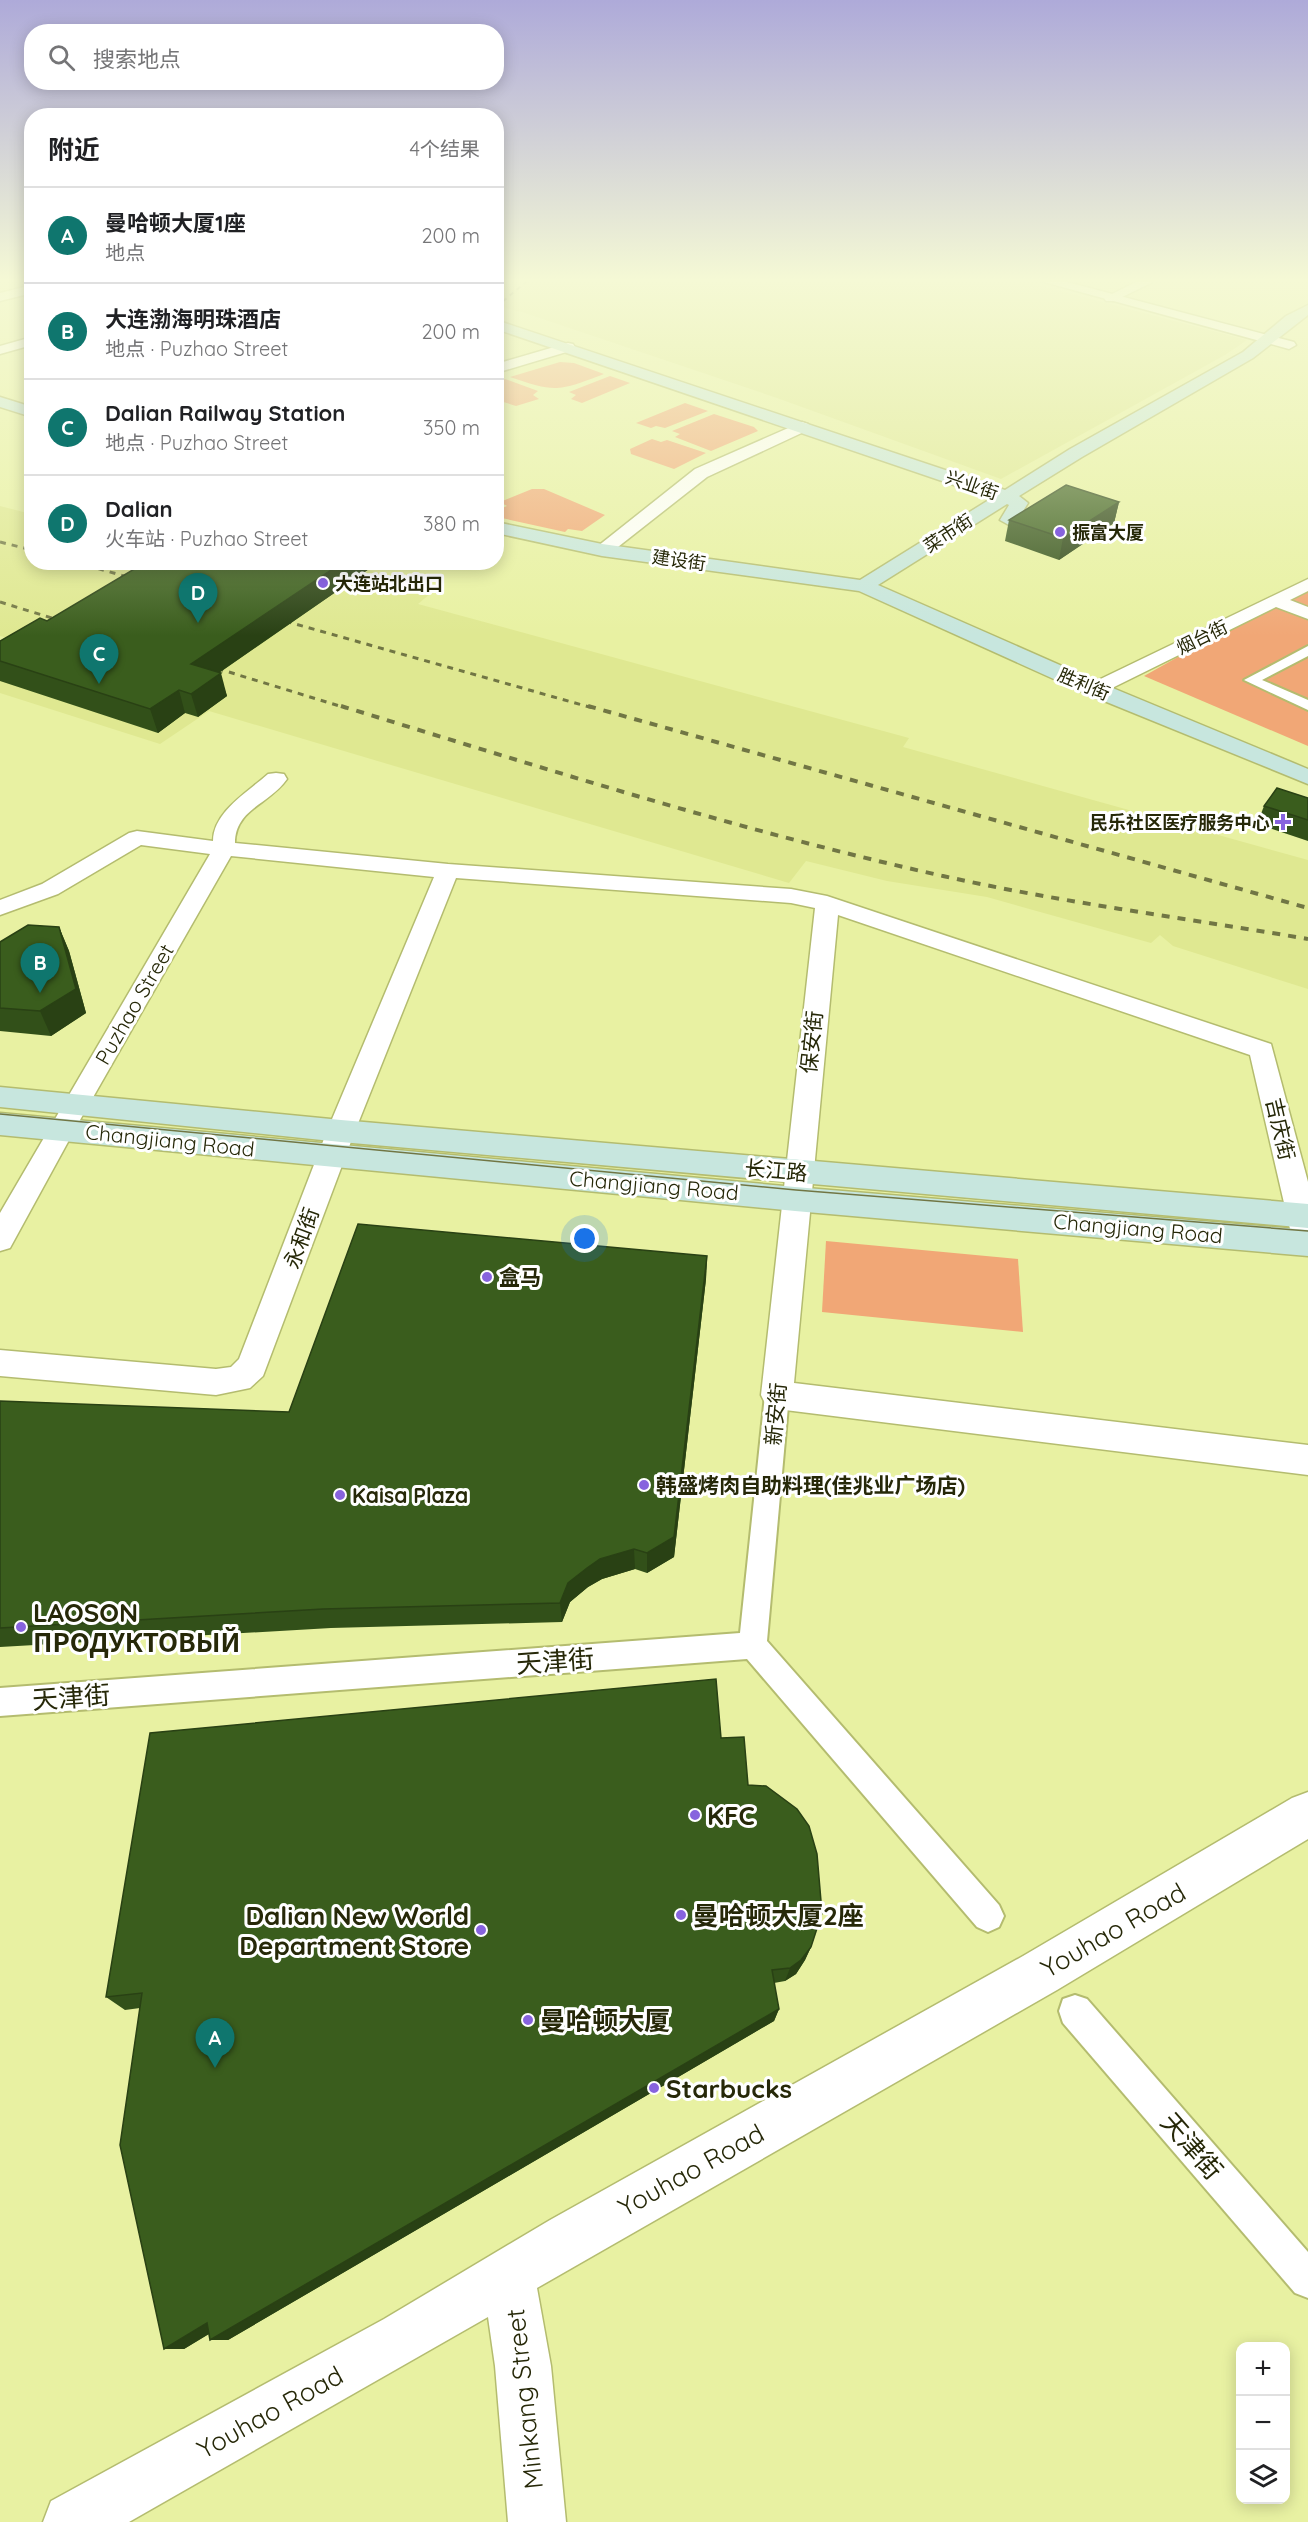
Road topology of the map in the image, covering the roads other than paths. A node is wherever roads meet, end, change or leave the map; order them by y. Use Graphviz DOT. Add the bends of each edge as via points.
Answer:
graph roads {
  1 [pos="722,400"];
  2 [pos="1171,400"];
  3 [pos="1203,400"];
  4 [pos="0,402"];
  5 [pos="1188,409"];
  6 [pos="24,410"];
  7 [pos="802,427"];
  8 [pos="1005,496"];
  9 [pos="1039,501"];
  10 [pos="1009,520"];
  11 [pos="504,529"];
  12 [pos="988,532"];
  13 [pos="602,550"];
  14 [pos="937,562"];
  15 [pos="1308,584"];
  16 [pos="879,589"];
  17 [pos="1275,600"];
  18 [pos="1308,614"];
  19 [pos="1308,650"];
  20 [pos="1100,686"];
  21 [pos="1308,706"];
  22 [pos="1306,772"];
  23 [pos="276,779"];
  24 [pos="224,849"];
  25 [pos="448,871"];
  26 [pos="827,903"];
  27 [pos="0,908"];
  28 [pos="0,1098"];
  29 [pos="68,1117"];
  30 [pos="0,1124"];
  31 [pos="337,1144"];
  32 [pos="797,1184"];
  33 [pos="1306,1229"];
  34 [pos="0,1240"];
  35 [pos="0,1363"];
  36 [pos="777,1395"];
  37 [pos="1308,1460"];
  38 [pos="753,1645"];
  39 [pos="0,1702"];
  40 [pos="1308,1814"];
  41 [pos="988,1916"];
  42 [pos="1075,2011"];
  43 [pos="509,2277"];
  44 [pos="1308,2280"];
  45 [pos="72,2522"];
  46 [pos="537,2522"];
  1 -- 7 [label="main road, 兴业街"];
  2 -- 8 [label="main road, 菜市街"];
  3 -- 5 [label="main road"];
  4 -- 6 [label="main road"];
  7 -- 8 [label="main road, 兴业街"];
  7 -- 13 [label="street" via="701,473"];
  8 -- 10 [label="main road, 兴业街" via="1018,503"];
  8 -- 16 [label="main road, 菜市街"];
  9 -- 10 [label="main road"];
  10 -- 12 [label="main road"];
  11 -- 13 [label="main road, 建设街"];
  13 -- 16 [label="main road, 建设街"];
  14 -- 16 [label="main road"];
  15 -- 17 [label="street, 烟台街"];
  16 -- 20 [label="main road, 胜利街"];
  17 -- 18 [label="street"];
  17 -- 20 [label="street, 烟台街"];
  19 -- 21 [label="street" via="1251,680"];
  20 -- 22 [label="main road, 胜利街"];
  23 -- 24 [label="street, Puzhao Street" via="236,813 224,829"];
  24 -- 25 [label="street"];
  24 -- 27 [label="street" via="136,838 50,889"];
  24 -- 29 [label="street, Puzhao Street"];
  25 -- 26 [label="street" via="791,896"];
  25 -- 31 [label="street, 永和街"];
  26 -- 32 [label="street, 保安街"];
  26 -- 33 [label="street, 吉庆街" via="1262,1050"];
  28 -- 29 [label="main road"];
  29 -- 30 [label="main road, Changjiang Road"];
  29 -- 31 [label="main road, Changjiang Road"];
  29 -- 34 [label="street, Puzhao Street"];
  31 -- 32 [label="main road, Changjiang Road"];
  31 -- 35 [label="street, 永和街" via="252,1367 238,1379 216,1382"];
  32 -- 33 [label="main road, Changjiang Road"];
  32 -- 36 [label="street, 新安街"];
  36 -- 37 [label="street"];
  36 -- 38 [label="street, 新安街"];
  38 -- 39 [label="street, 天津街"];
  38 -- 41 [label="street"];
  40 -- 43 [label="street, Youhao Road" via="1040,1973 569,2239"];
  42 -- 44 [label="street, 天津街"];
  43 -- 45 [label="street, Youhao Road"];
  43 -- 46 [label="street, Minkang Street" via="523,2366"];
}
